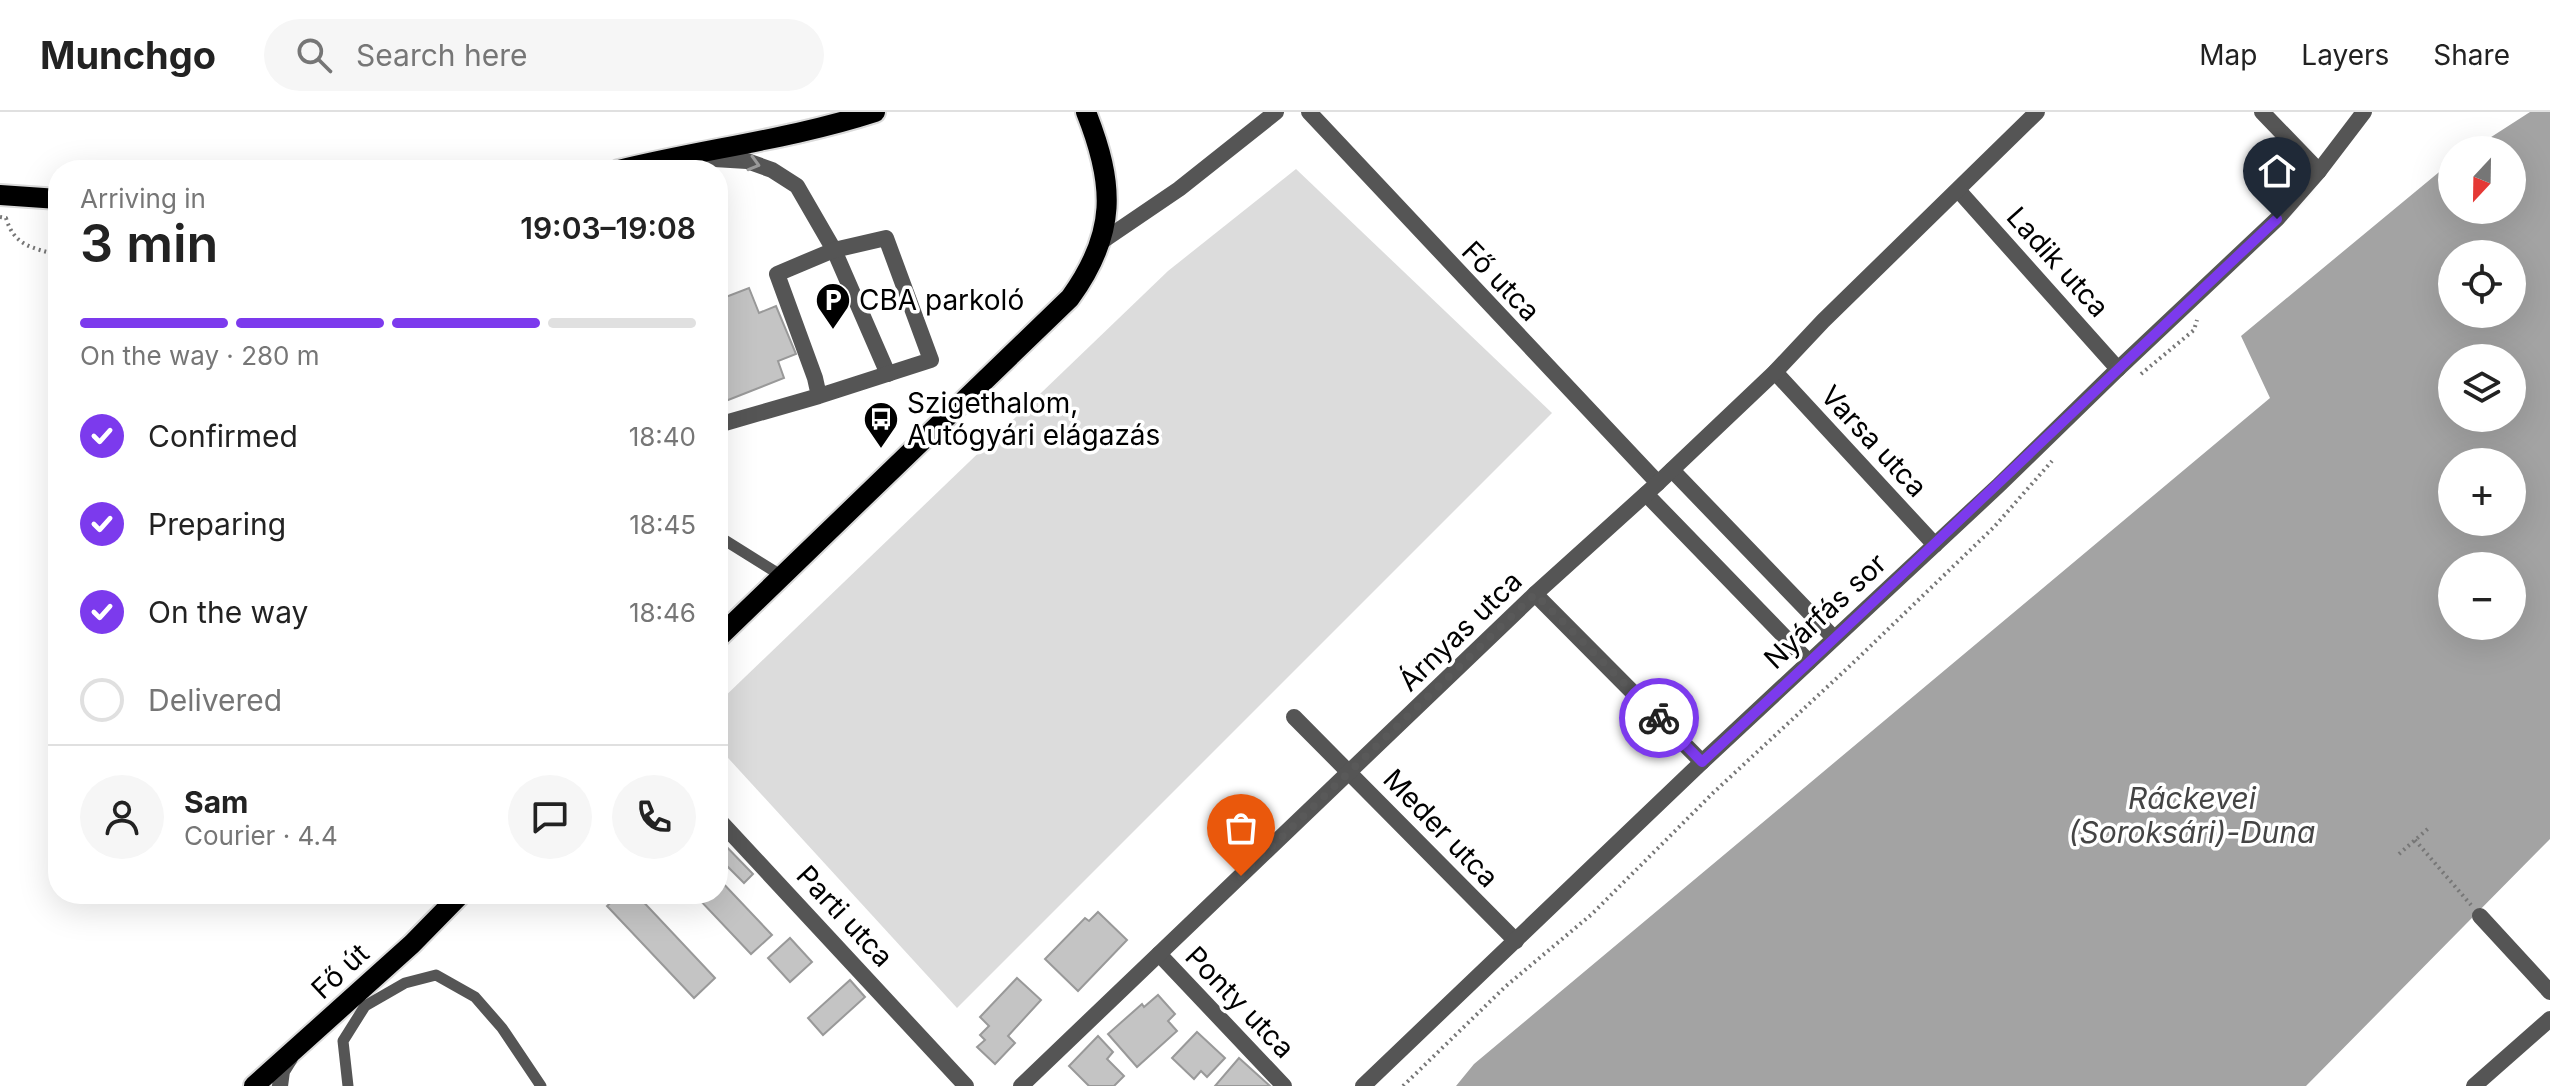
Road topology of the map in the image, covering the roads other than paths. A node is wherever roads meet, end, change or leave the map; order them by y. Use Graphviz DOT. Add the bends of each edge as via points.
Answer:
graph roads {
  1 [pos="875,112"];
  2 [pos="1076,112"];
  3 [pos="1086,112"];
  4 [pos="1102,112"];
  5 [pos="1276,112"];
  6 [pos="1309,112"];
  7 [pos="2037,112"];
  8 [pos="2262,112"];
  9 [pos="2364,112"];
  10 [pos="1097,140"];
  11 [pos="676,156"];
  12 [pos="660,160"];
  13 [pos="2319,171"];
  14 [pos="1959,191"];
  15 [pos="0,195"];
  16 [pos="48,198"];
  17 [pos="1101,242"];
  18 [pos="834,250"];
  19 [pos="2118,369"];
  20 [pos="1775,372"];
  21 [pos="888,374"];
  22 [pos="819,396"];
  23 [pos="728,422"];
  24 [pos="1672,470"];
  25 [pos="1652,489"];
  26 [pos="728,542"];
  27 [pos="1935,545"];
  28 [pos="782,576"];
  29 [pos="1535,594"];
  30 [pos="728,628"];
  31 [pos="1834,638"];
  32 [pos="1809,662"];
  33 [pos="1294,717"];
  34 [pos="1702,762"];
  35 [pos="1350,772"];
  36 [pos="728,830"];
  37 [pos="451,904"];
  38 [pos="2480,916"];
  39 [pos="1516,941"];
  40 [pos="1159,954"];
  41 [pos="2550,992"];
  42 [pos="2550,1019"];
  43 [pos="294,1052"];
  44 [pos="254,1086"];
  45 [pos="280,1086"];
  46 [pos="348,1086"];
  47 [pos="541,1086"];
  48 [pos="966,1086"];
  49 [pos="1021,1086"];
  50 [pos="1284,1086"];
  51 [pos="1363,1086"];
  52 [pos="2474,1086"];
  1 -- 11 [label="main road" via="774,140"];
  2 -- 10 [label="main road"];
  3 -- 10 [label="main road"];
  4 -- 10 [label="main road"];
  5 -- 17 [label="street"];
  6 -- 25 [label="street, Fő utca"];
  7 -- 14 [label="street, Árnyas utca"];
  8 -- 13 [label="street"];
  9 -- 13 [label="street, Nyárfás sor"];
  10 -- 17 [label="main road" via="1107,195"];
  11 -- 12 [label="main road"];
  11 -- 18 [label="street, one-way" via="747,161 772,170 797,186"];
  13 -- 19 [label="street, Nyárfás sor" via="2277,219"];
  14 -- 19 [label="street, Ladik utca"];
  14 -- 20 [label="street, Árnyas utca"];
  15 -- 16 [label="main road"];
  17 -- 28 [label="main road" via="1089,272 1070,298"];
  18 -- 21 [label="street"];
  18 -- 21 [label="street" via="886,238 931,360"];
  18 -- 22 [label="street" via="777,274"];
  19 -- 27 [label="street, Nyárfás sor"];
  20 -- 24 [label="street, Árnyas utca"];
  20 -- 27 [label="street, Varsa utca"];
  21 -- 22 [label="street"];
  22 -- 23 [label="street"];
  24 -- 25 [label="street, Árnyas utca"];
  24 -- 31 [label="street"];
  25 -- 29 [label="street, Árnyas utca"];
  25 -- 32 [label="street, Fő utca"];
  26 -- 28 [label="lane"];
  27 -- 31 [label="street, Nyárfás sor"];
  28 -- 30 [label="main road"];
  29 -- 34 [label="street"];
  29 -- 35 [label="street, Árnyas utca"];
  31 -- 32 [label="street, Nyárfás sor"];
  32 -- 34 [label="street, Nyárfás sor"];
  33 -- 35 [label="street, Meder utca"];
  34 -- 39 [label="street, Nyárfás sor"];
  35 -- 39 [label="street, Meder utca"];
  35 -- 40 [label="street, Árnyas utca"];
  36 -- 48 [label="street, Parti utca"];
  37 -- 43 [label="main road, Fő út"];
  38 -- 41 [label="street"];
  39 -- 51 [label="street, Nyárfás sor"];
  40 -- 49 [label="street, Árnyas utca"];
  40 -- 50 [label="street, Ponty utca"];
  42 -- 52 [label="street"];
  43 -- 44 [label="main road, Fő út"];
  43 -- 45 [label="street"];
  46 -- 47 [label="lane" via="343,1041 365,1006 405,983 436,975 475,997"];
}
